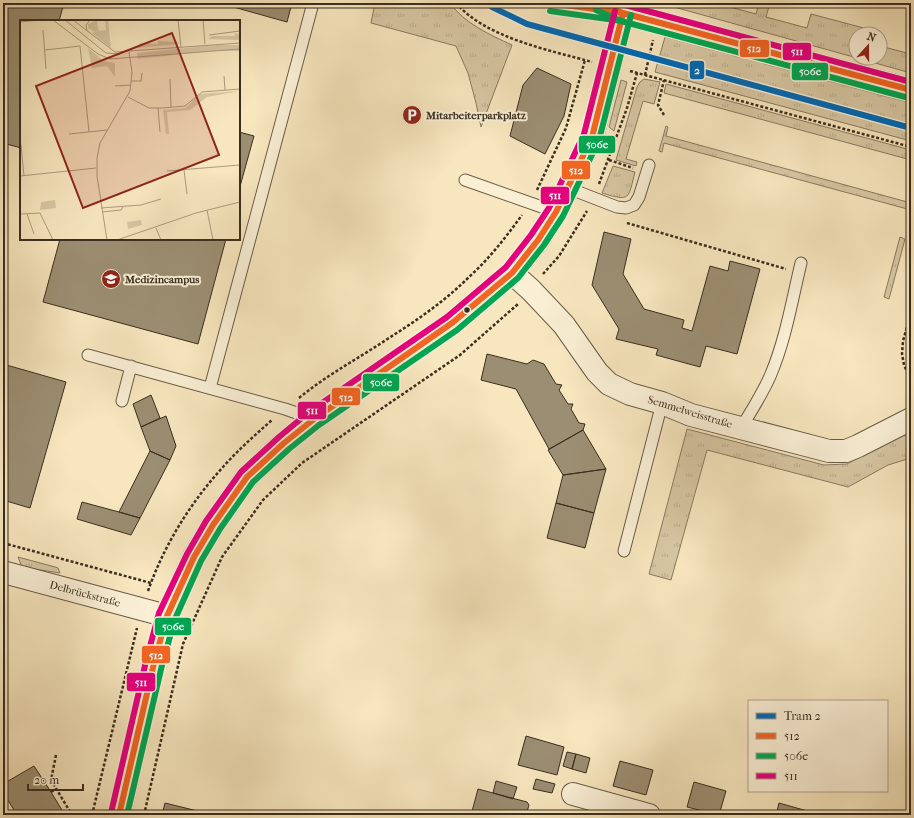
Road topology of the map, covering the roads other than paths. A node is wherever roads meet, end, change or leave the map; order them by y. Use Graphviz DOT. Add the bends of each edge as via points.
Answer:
graph roads {
  1 [pos="313,3"];
  2 [pos="552,3"];
  3 [pos="599,3"];
  4 [pos="623,13"];
  5 [pos="911,90"];
  6 [pos="648,169"];
  7 [pos="465,180"];
  8 [pos="568,188"];
  9 [pos="556,212"];
  10 [pos="800,268"];
  11 [pos="512,273"];
  12 [pos="88,355"];
  13 [pos="131,366"];
  14 [pos="210,388"];
  15 [pos="122,401"];
  16 [pos="662,403"];
  17 [pos="314,418"];
  18 [pos="911,419"];
  19 [pos="741,428"];
  20 [pos="624,551"];
  21 [pos="3,572"];
  22 [pos="167,616"];
  23 [pos="573,794"];
  24 [pos="119,815"];
  25 [pos="649,815"];
  1 -- 14 [label="lane"];
  2 -- 4 [label="lane"];
  3 -- 4 [label="lane"];
  4 -- 5 [label="street"];
  4 -- 8 [label="street" via="592,137"];
  6 -- 8 [label="lane" via="639,197 634,205 626,208 616,207"];
  7 -- 9 [label="lane"];
  8 -- 9 [label="street"];
  9 -- 11 [label="street"];
  10 -- 19 [label="lane" via="783,341 772,373"];
  11 -- 16 [label="street, Semmelweisstraße" via="564,326 597,372 609,384 630,394"];
  11 -- 17 [label="street" via="452,323"];
  12 -- 13 [label="lane"];
  13 -- 14 [label="lane"];
  13 -- 15 [label="lane"];
  14 -- 17 [label="lane"];
  16 -- 19 [label="street, Semmelweisstraße" via="691,415"];
  16 -- 20 [label="lane"];
  17 -- 22 [label="street" via="247,477 194,557"];
  18 -- 19 [label="street, Semmelweisstraße" via="846,451 828,451"];
  21 -- 22 [label="street, Delbrückstraße"];
  22 -- 24 [label="street"];
  23 -- 25 [label="street"];
}
